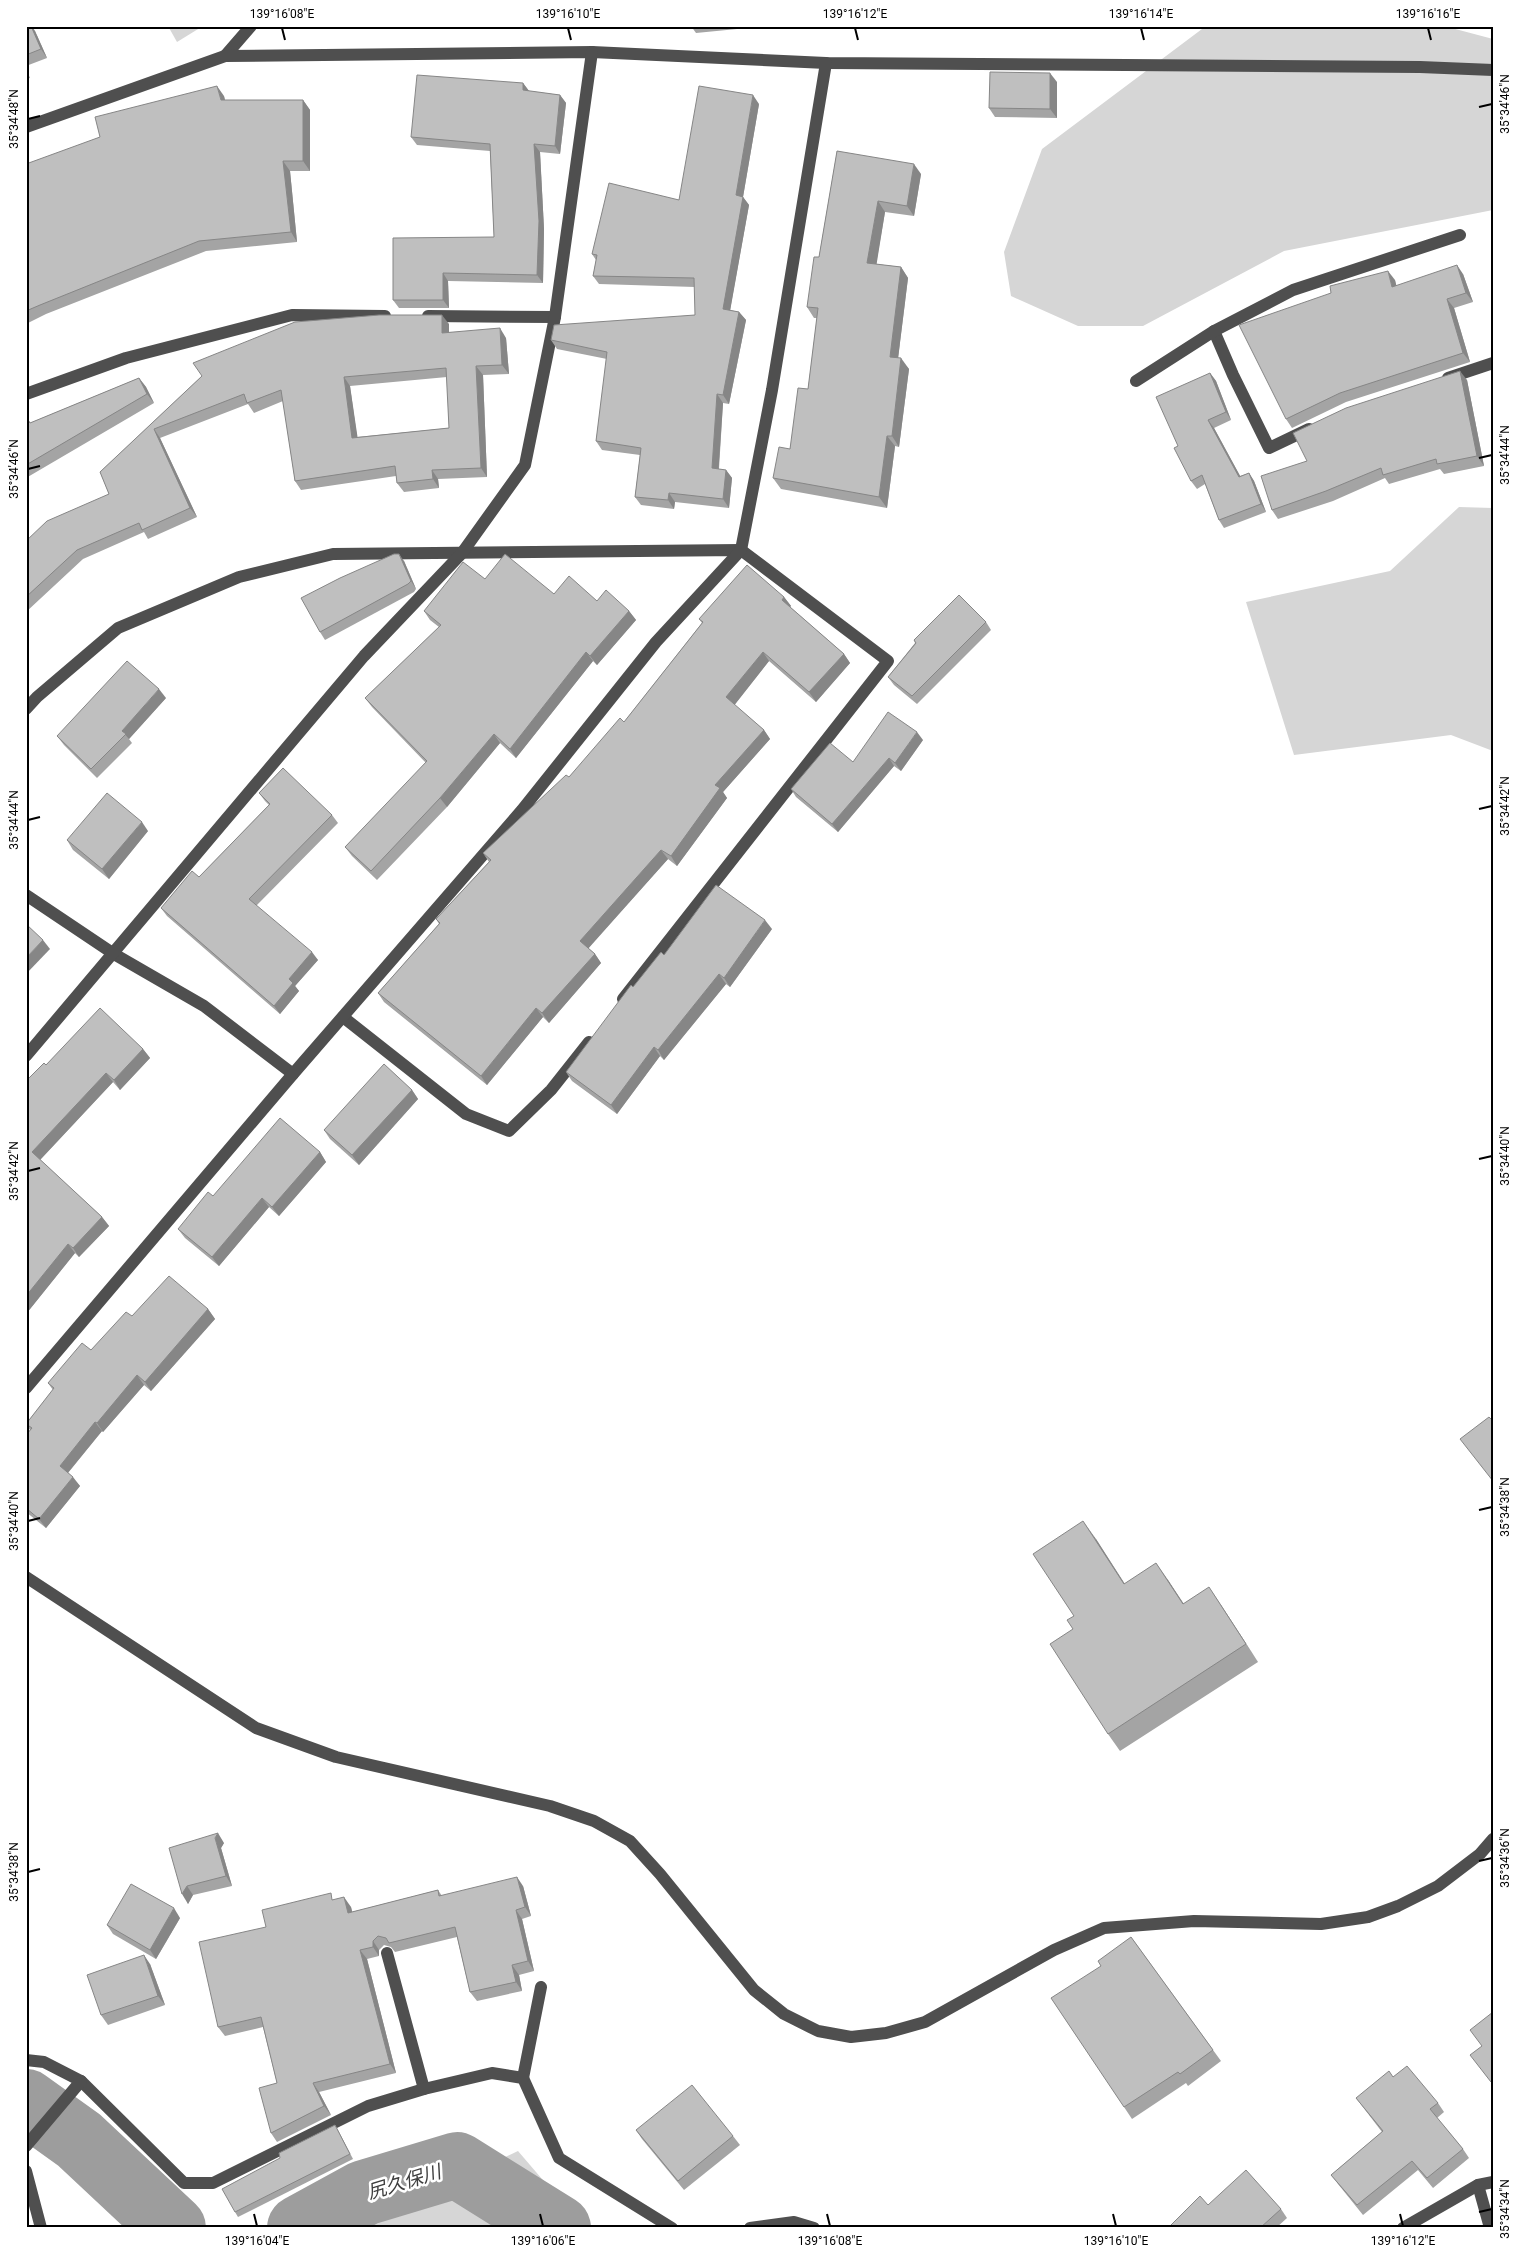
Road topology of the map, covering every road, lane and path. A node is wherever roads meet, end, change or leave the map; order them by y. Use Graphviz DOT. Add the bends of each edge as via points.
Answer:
graph roads {
  1 [pos="251,26"];
  2 [pos="592,52"];
  3 [pos="225,56"];
  4 [pos="826,64"];
  5 [pos="1493,70"];
  6 [pos="26,126"];
  7 [pos="1460,235"];
  8 [pos="399,316"];
  9 [pos="418,316"];
  10 [pos="556,317"];
  11 [pos="1214,331"];
  12 [pos="1493,363"];
  13 [pos="1136,381"];
  14 [pos="1439,381"];
  15 [pos="26,394"];
  16 [pos="1323,423"];
  17 [pos="741,550"];
  18 [pos="462,553"];
  19 [pos="26,709"];
  20 [pos="26,895"];
  21 [pos="114,954"];
  22 [pos="612,1012"];
  23 [pos="343,1017"];
  24 [pos="594,1035"];
  25 [pos="26,1056"];
  26 [pos="293,1074"];
  27 [pos="26,1388"];
  28 [pos="26,1576"];
  29 [pos="1493,1838"];
  30 [pos="387,1953"];
  31 [pos="541,1987"];
  32 [pos="26,2060"];
  33 [pos="523,2078"];
  34 [pos="81,2081"];
  35 [pos="424,2089"];
  36 [pos="26,2146"];
  37 [pos="26,2171"];
  38 [pos="1493,2182"];
  39 [pos="1478,2185"];
  40 [pos="41,2228"];
  41 [pos="672,2228"];
  42 [pos="750,2228"];
  43 [pos="814,2228"];
  44 [pos="1402,2228"];
  45 [pos="1490,2228"];
  1 -- 3 [label="street"];
  2 -- 3 [label="street"];
  2 -- 4 [label="street"];
  2 -- 10 [label="street"];
  3 -- 6 [label="street"];
  4 -- 5 [label="street"];
  4 -- 17 [label="street" via="772,390"];
  7 -- 11 [label="street" via="1293,290"];
  8 -- 15 [label="street" via="292,315 126,358"];
  9 -- 10 [label="street"];
  10 -- 18 [label="street" via="525,465"];
  11 -- 13 [label="street"];
  11 -- 16 [label="street" via="1269,448"];
  12 -- 14 [label="street"];
  17 -- 18 [label="street"];
  17 -- 22 [label="street" via="888,662"];
  17 -- 23 [label="street" via="656,642 522,810"];
  18 -- 19 [label="street" via="333,554 239,577 118,628"];
  18 -- 21 [label="street" via="364,656"];
  20 -- 21 [label="street"];
  21 -- 25 [label="street"];
  21 -- 26 [label="street" via="204,1006"];
  23 -- 24 [label="street" via="466,1114 509,1131 551,1090"];
  23 -- 26 [label="street"];
  26 -- 27 [label="street"];
  28 -- 29 [label="street" via="256,1728 336,1757 550,1806 594,1821 630,1841 754,1990 784,2014 826,2033 851,2037 886,2033 925,2022 1054,1950 1104,1928 1194,1921 1321,1924 1368,1917 1438,1886 1480,1854"];
  30 -- 35 [label="street"];
  31 -- 33 [label="street"];
  32 -- 34 [label="street" via="44,2062"];
  33 -- 35 [label="street" via="492,2073"];
  33 -- 41 [label="street" via="558,2158"];
  34 -- 35 [label="street" via="184,2183 213,2183 368,2106"];
  34 -- 36 [label="street"];
  37 -- 40 [label="street"];
  38 -- 39 [label="street"];
  39 -- 44 [label="street"];
  39 -- 45 [label="street"];
  42 -- 43 [label="street" via="794,2222"];
}
